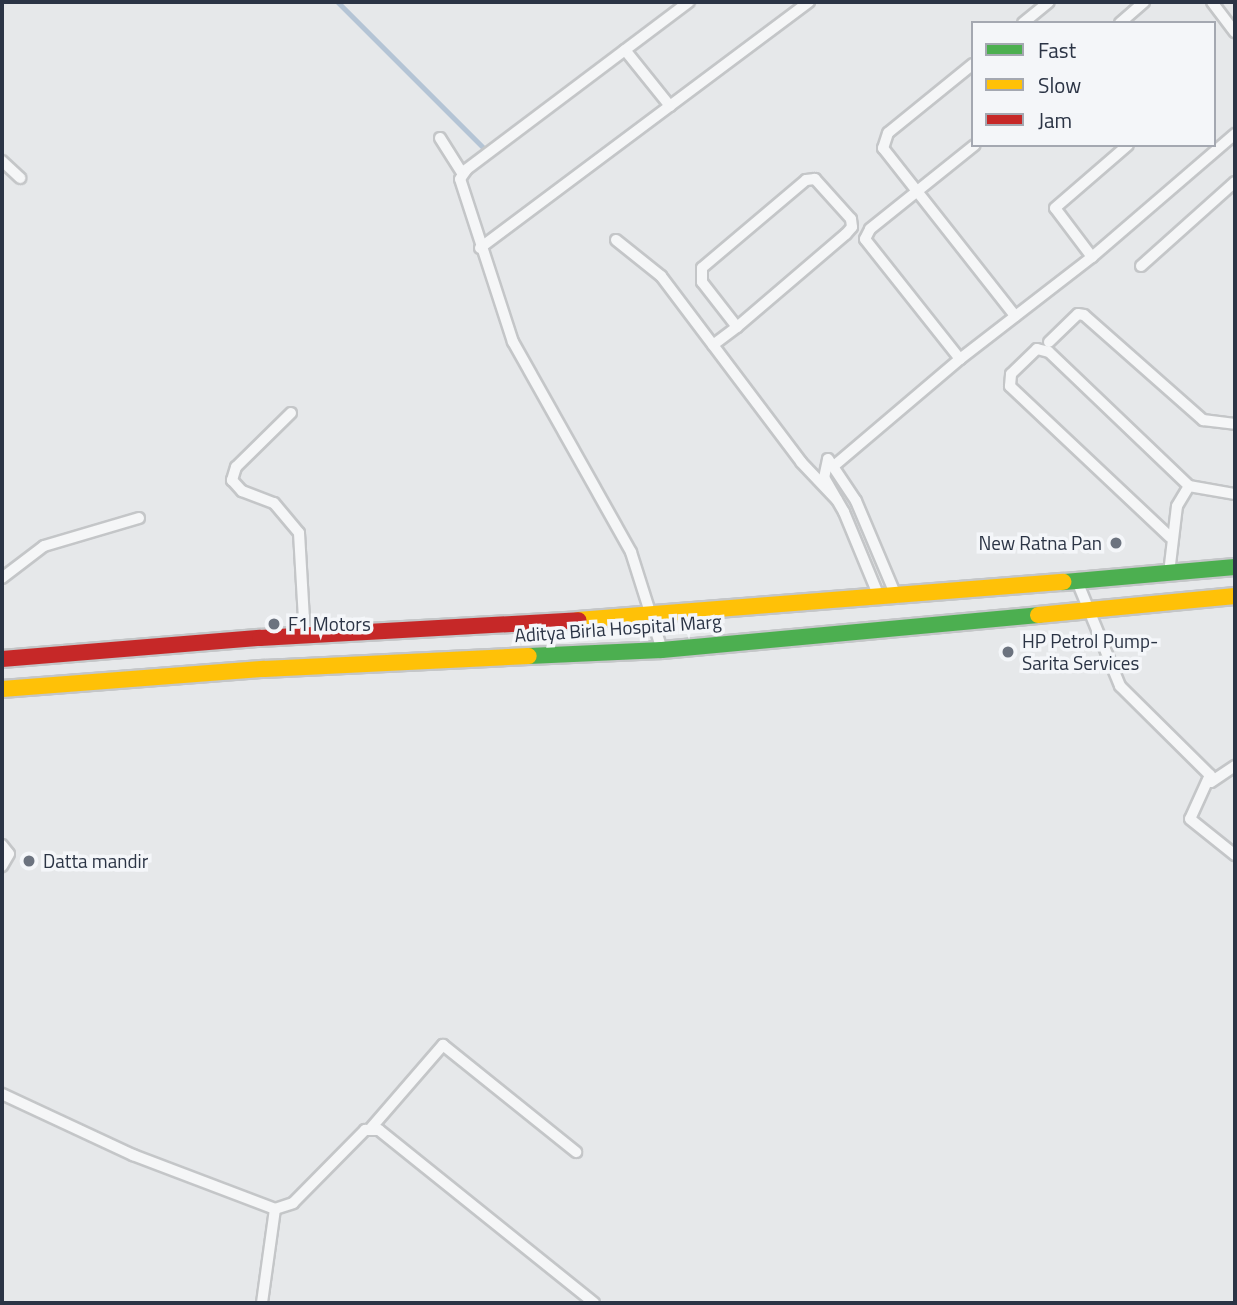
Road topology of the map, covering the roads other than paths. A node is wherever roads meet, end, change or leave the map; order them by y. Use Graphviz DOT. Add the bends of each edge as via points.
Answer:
graph roads {
  1 [pos="689,2"];
  2 [pos="809,2"];
  3 [pos="1049,2"];
  4 [pos="1144,2"];
  5 [pos="1212,2"];
  6 [pos="1025,21"];
  7 [pos="1122,21"];
  8 [pos="1235,32"];
  9 [pos="625,50"];
  10 [pos="971,66"];
  11 [pos="670,106"];
  12 [pos="1235,134"];
  13 [pos="440,138"];
  14 [pos="973,147"];
  15 [pos="1126,147"];
  16 [pos="1216,147"];
  17 [pos="1211,150"];
  18 [pos="2,161"];
  19 [pos="462,173"];
  20 [pos="20,178"];
  21 [pos="1235,182"];
  22 [pos="917,194"];
  23 [pos="616,240"];
  24 [pos="480,248"];
  25 [pos="1092,257"];
  26 [pos="1140,266"];
  27 [pos="1015,316"];
  28 [pos="737,327"];
  29 [pos="1049,342"];
  30 [pos="713,345"];
  31 [pos="960,359"];
  32 [pos="291,413"];
  33 [pos="1235,424"];
  34 [pos="835,465"];
  35 [pos="1189,486"];
  36 [pos="852,493"];
  37 [pos="1235,494"];
  38 [pos="837,500"];
  39 [pos="139,518"];
  40 [pos="1170,537"];
  41 [pos="1235,567"];
  42 [pos="1168,573"];
  43 [pos="2,578"];
  44 [pos="1077,581"];
  45 [pos="1235,596"];
  46 [pos="897,598"];
  47 [pos="880,599"];
  48 [pos="1088,611"];
  49 [pos="650,616"];
  50 [pos="481,626"];
  51 [pos="304,636"];
  52 [pos="260,638"];
  53 [pos="662,650"];
  54 [pos="484,658"];
  55 [pos="2,659"];
  56 [pos="264,669"];
  57 [pos="2,689"];
  58 [pos="1235,765"];
  59 [pos="1211,782"];
  60 [pos="2,845"];
  61 [pos="1235,855"];
  62 [pos="2,866"];
  63 [pos="2,1094"];
  64 [pos="371,1128"];
  65 [pos="576,1152"];
  66 [pos="275,1209"];
  67 [pos="262,1303"];
  68 [pos="594,1303"];
  1 -- 9 [label="street"];
  2 -- 11 [label="street"];
  3 -- 6 [label="street"];
  4 -- 7 [label="street"];
  5 -- 8 [label="street"];
  9 -- 11 [label="street"];
  9 -- 19 [label="street"];
  10 -- 22 [label="street" via="884,140 885,156"];
  11 -- 24 [label="street"];
  12 -- 16 [label="street"];
  13 -- 19 [label="street"];
  14 -- 22 [label="street"];
  15 -- 25 [label="street" via="1055,208"];
  17 -- 25 [label="street"];
  18 -- 20 [label="street"];
  19 -- 24 [label="street" via="461,185"];
  21 -- 26 [label="street"];
  22 -- 27 [label="street"];
  22 -- 31 [label="street" via="870,229 865,239"];
  23 -- 30 [label="street" via="650,264"];
  24 -- 49 [label="street" via="513,342 631,552"];
  25 -- 27 [label="street"];
  27 -- 31 [label="street"];
  28 -- 28 [label="street" via="702,282 702,268 806,180 815,179 851,219 852,227"];
  28 -- 30 [label="street"];
  29 -- 33 [label="street" via="1078,314 1084,314 1203,421"];
  30 -- 38 [label="street" via="801,462"];
  31 -- 34 [label="street"];
  32 -- 51 [label="street" via="236,467 232,480 242,491 274,503 299,533"];
  34 -- 36 [label="street"];
  34 -- 38 [label="street" via="828,458 824,478"];
  35 -- 37 [label="street"];
  35 -- 40 [label="street" via="1177,506"];
  35 -- 40 [label="street" via="1043,347 1010,374 1010,386"];
  36 -- 38 [label="street"];
  36 -- 46 [label="street"];
  38 -- 47 [label="street"];
  39 -- 43 [label="street" via="44,546"];
  40 -- 42 [label="street"];
  41 -- 42 [label="main road, Aditya Birla Hospital Marg"];
  42 -- 44 [label="main road, Aditya Birla Hospital Marg"];
  44 -- 46 [label="main road, Aditya Birla Hospital Marg"];
  44 -- 48 [label="street"];
  45 -- 48 [label="main road, Aditya Birla Hospital Marg"];
  46 -- 47 [label="main road, Aditya Birla Hospital Marg"];
  47 -- 49 [label="main road, Aditya Birla Hospital Marg"];
  48 -- 53 [label="main road, Aditya Birla Hospital Marg"];
  48 -- 59 [label="street" via="1120,686 1206,768"];
  49 -- 50 [label="main road, Aditya Birla Hospital Marg"];
  49 -- 53 [label="street"];
  50 -- 51 [label="main road, Aditya Birla Hospital Marg"];
  50 -- 54 [label="main road"];
  51 -- 52 [label="main road, Aditya Birla Hospital Marg"];
  52 -- 55 [label="main road, Aditya Birla Hospital Marg"];
  52 -- 56 [label="main road"];
  53 -- 54 [label="main road, Aditya Birla Hospital Marg"];
  54 -- 56 [label="main road, Aditya Birla Hospital Marg"];
  56 -- 57 [label="main road, Aditya Birla Hospital Marg"];
  58 -- 59 [label="street"];
  59 -- 61 [label="street" via="1190,819"];
  60 -- 62 [label="street" via="9,854"];
  63 -- 66 [label="street" via="133,1155"];
  64 -- 65 [label="street" via="443,1045"];
  64 -- 66 [label="street" via="293,1203"];
  64 -- 68 [label="street"];
  66 -- 67 [label="street"];
}
